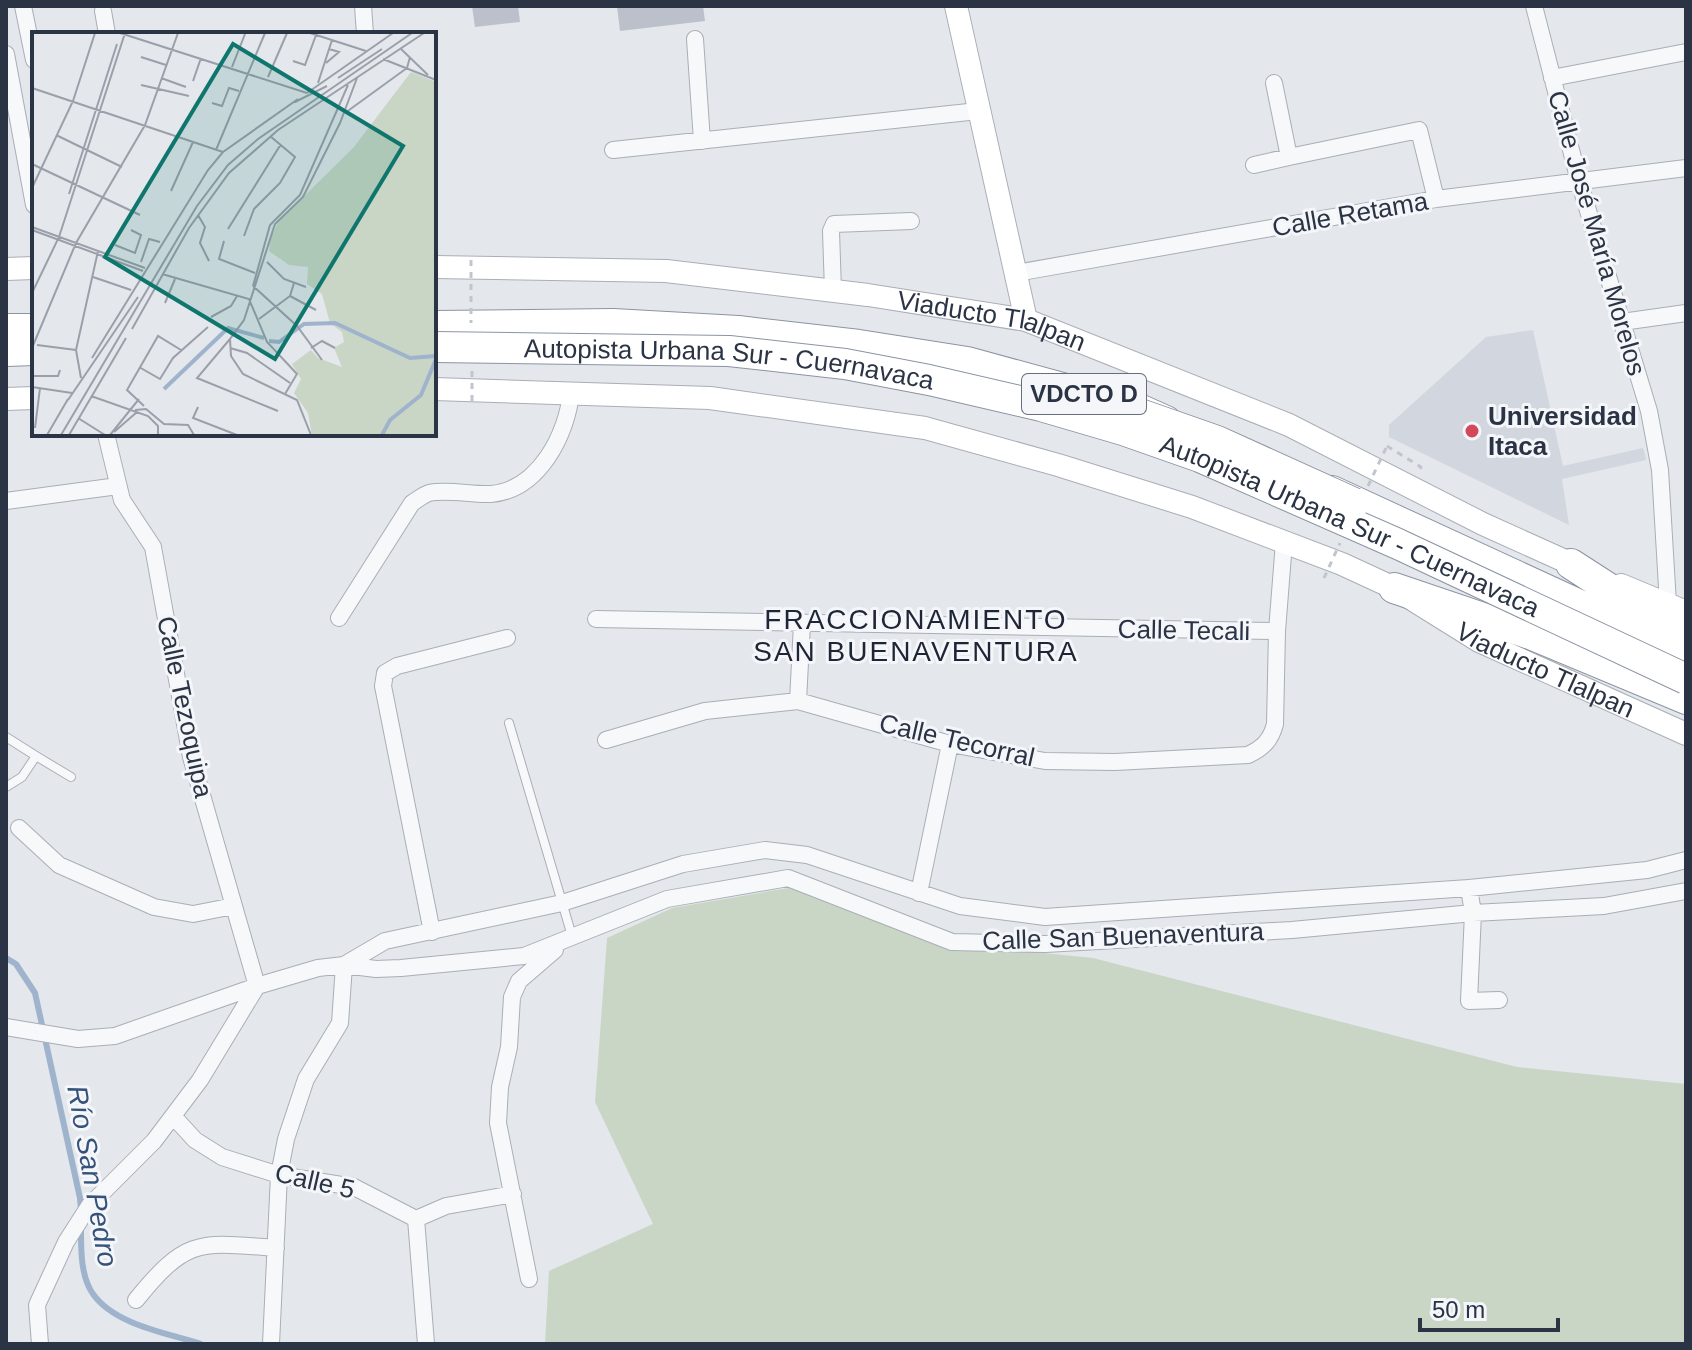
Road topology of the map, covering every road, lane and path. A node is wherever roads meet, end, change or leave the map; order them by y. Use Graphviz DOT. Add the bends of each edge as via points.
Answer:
graph roads {
  1 [pos="23,6"];
  2 [pos="363,6"];
  3 [pos="956,6"];
  4 [pos="1534,6"];
  5 [pos="103,11"];
  6 [pos="107,32"];
  7 [pos="365,32"];
  8 [pos="695,39"];
  9 [pos="32,50"];
  10 [pos="1686,52"];
  11 [pos="6,54"];
  12 [pos="1552,78"];
  13 [pos="1274,83"];
  14 [pos="978,111"];
  15 [pos="702,141"];
  16 [pos="613,150"];
  17 [pos="1289,157"];
  18 [pos="1254,165"];
  19 [pos="1686,168"];
  20 [pos="1579,181"];
  21 [pos="32,194"];
  22 [pos="1436,199"];
  23 [pos="911,221"];
  24 [pos="436,267"];
  25 [pos="32,268"];
  26 [pos="6,269"];
  27 [pos="1016,273"];
  28 [pos="833,291"];
  29 [pos="1686,313"];
  30 [pos="1026,320"];
  31 [pos="1622,322"];
  32 [pos="436,326"];
  33 [pos="6,329"];
  34 [pos="32,329"];
  35 [pos="436,334"];
  36 [pos="6,337"];
  37 [pos="32,337"];
  38 [pos="436,347"];
  39 [pos="32,350"];
  40 [pos="6,351"];
  41 [pos="436,357"];
  42 [pos="6,358"];
  43 [pos="32,358"];
  44 [pos="436,389"];
  45 [pos="571,393"];
  46 [pos="32,398"];
  47 [pos="6,399"];
  48 [pos="106,436"];
  49 [pos="1387,446"];
  50 [pos="1421,467"];
  51 [pos="118,486"];
  52 [pos="6,501"];
  53 [pos="1284,542"];
  54 [pos="1571,564"];
  55 [pos="1394,588"];
  56 [pos="1677,608"];
  57 [pos="339,618"];
  58 [pos="596,619"];
  59 [pos="802,624"];
  60 [pos="1277,631"];
  61 [pos="507,638"];
  62 [pos="1686,638"];
  63 [pos="1686,656"];
  64 [pos="1686,682"];
  65 [pos="1686,699"];
  66 [pos="798,701"];
  67 [pos="509,723"];
  68 [pos="1686,734"];
  69 [pos="6,737"];
  70 [pos="606,740"];
  71 [pos="950,744"];
  72 [pos="36,756"];
  73 [pos="71,777"];
  74 [pos="6,787"];
  75 [pos="19,828"];
  76 [pos="1686,860"];
  77 [pos="1647,870"];
  78 [pos="1469,888"];
  79 [pos="919,893"];
  80 [pos="1683,894"];
  81 [pos="562,903"];
  82 [pos="234,906"];
  83 [pos="1473,913"];
  84 [pos="432,932"];
  85 [pos="572,936"];
  86 [pos="344,965"];
  87 [pos="257,986"];
  88 [pos="1499,1000"];
  89 [pos="6,1027"];
  90 [pos="173,1116"];
  91 [pos="279,1175"];
  92 [pos="513,1194"];
  93 [pos="416,1219"];
  94 [pos="276,1248"];
  95 [pos="529,1279"];
  96 [pos="136,1300"];
  97 [pos="40,1344"];
  98 [pos="271,1344"];
  99 [pos="426,1344"];
  1 -- 9 [label="street"];
  2 -- 7 [label="street"];
  3 -- 14 [label="main road"];
  4 -- 12 [label="street, Calle José María Morelos"];
  5 -- 6 [label="street"];
  8 -- 15 [label="street"];
  10 -- 12 [label="street"];
  11 -- 21 [label="street"];
  12 -- 20 [label="street, Calle José María Morelos"];
  13 -- 17 [label="street"];
  14 -- 15 [label="street"];
  14 -- 27 [label="main road"];
  15 -- 16 [label="street"];
  17 -- 18 [label="street"];
  17 -- 22 [label="street" via="1419,130"];
  19 -- 20 [label="street, Calle Retama"];
  20 -- 22 [label="street, Calle Retama"];
  20 -- 31 [label="street, Calle José María Morelos"];
  22 -- 27 [label="street, Calle Retama"];
  23 -- 28 [label="street" via="834,224"];
  24 -- 28 [label="main road, Viaducto Tlalpan" via="666,271"];
  25 -- 26 [label="main road"];
  27 -- 30 [label="main road"];
  28 -- 30 [label="main road, Viaducto Tlalpan"];
  29 -- 31 [label="street"];
  30 -- 54 [label="main road, Viaducto Tlalpan" via="1289,425"];
  31 -- 56 [label="street, Calle José María Morelos" via="1649,411"];
  32 -- 63 [label="highway, Viaducto Tlalpan / VDCTO D" via="613,324 738,331 967,362 1139,409 1275,466"];
  33 -- 34 [label="highway"];
  35 -- 63 [label="highway, Autopista Urbana Sur - Cuernavaca, bridge" via="736,338 847,349 953,367 1138,414 1217,441"];
  36 -- 37 [label="highway"];
  38 -- 64 [label="highway, Autopista Urbana Sur - Cuernavaca, bridge" via="729,351 845,364 1041,406 1200,457 1398,544"];
  39 -- 40 [label="highway"];
  41 -- 64 [label="highway, Viaducto Tlalpan / VDCTO D" via="660,357 798,366 1040,413 1225,476"];
  42 -- 43 [label="highway"];
  44 -- 45 [label="main road, Viaducto Tlalpan"];
  45 -- 53 [label="main road, Viaducto Tlalpan" via="710,398 925,428 1162,498"];
  45 -- 57 [label="street" via="569,415 556,444 525,481 495,494 428,493 412,503"];
  46 -- 47 [label="main road"];
  48 -- 51 [label="street, Calle Tezoquipa"];
  49 -- 50 [label="path"];
  51 -- 52 [label="street"];
  51 -- 82 [label="street, Calle Tezoquipa" via="153,547 191,757"];
  53 -- 55 [label="main road, Viaducto Tlalpan"];
  53 -- 60 [label="street"];
  54 -- 56 [label="main road, Viaducto Tlalpan"];
  54 -- 62 [label="highway"];
  55 -- 65 [label="highway" via="1530,634"];
  55 -- 68 [label="main road, Viaducto Tlalpan" via="1479,641"];
  58 -- 59 [label="street, Calle Tecali"];
  59 -- 60 [label="street, Calle Tecali"];
  59 -- 66 [label="street"];
  60 -- 71 [label="street, Calle Tecorral" via="1272,737 1248,755 1045,761"];
  61 -- 84 [label="street" via="385,673 383,686"];
  66 -- 70 [label="street" via="705,711"];
  66 -- 71 [label="street, Calle Tecorral"];
  67 -- 81 [label="lane"];
  69 -- 72 [label="lane"];
  71 -- 79 [label="street"];
  72 -- 73 [label="lane"];
  72 -- 74 [label="lane" via="22,777"];
  75 -- 82 [label="street" via="59,865 154,907 193,914"];
  76 -- 77 [label="street, Calle San Buenaventura"];
  77 -- 78 [label="street, Calle San Buenaventura"];
  77 -- 80 [label="street"];
  78 -- 79 [label="street, Calle San Buenaventura" via="1045,917 960,906"];
  78 -- 83 [label="street"];
  79 -- 81 [label="street, Calle San Buenaventura" via="807,855 765,850 683,864"];
  80 -- 83 [label="street, Calle San Buenaventura" via="1604,906"];
  81 -- 84 [label="street, Calle San Buenaventura"];
  81 -- 85 [label="lane"];
  82 -- 87 [label="street, Calle Tezoquipa"];
  83 -- 85 [label="street, Calle San Buenaventura" via="1061,943 952,942 788,878 667,899"];
  83 -- 88 [label="street" via="1469,1001"];
  84 -- 86 [label="street, Calle San Buenaventura" via="385,941"];
  85 -- 86 [label="street, Calle San Buenaventura" via="503,959 376,969"];
  85 -- 92 [label="street" via="519,981 512,997 498,1123"];
  86 -- 87 [label="street, Calle San Buenaventura"];
  86 -- 91 [label="street" via="340,1023 306,1079"];
  87 -- 89 [label="street, Calle San Buenaventura" via="115,1036 78,1039"];
  87 -- 90 [label="street"];
  90 -- 91 [label="street, Calle 5" via="195,1140 222,1157"];
  90 -- 97 [label="street" via="89,1206 66,1242 37,1305"];
  91 -- 93 [label="street, Calle 5" via="354,1187"];
  91 -- 94 [label="street"];
  92 -- 93 [label="street" via="446,1206"];
  92 -- 95 [label="street"];
  93 -- 99 [label="street"];
  94 -- 96 [label="street" via="215,1243 187,1249"];
  94 -- 98 [label="street"];
}
